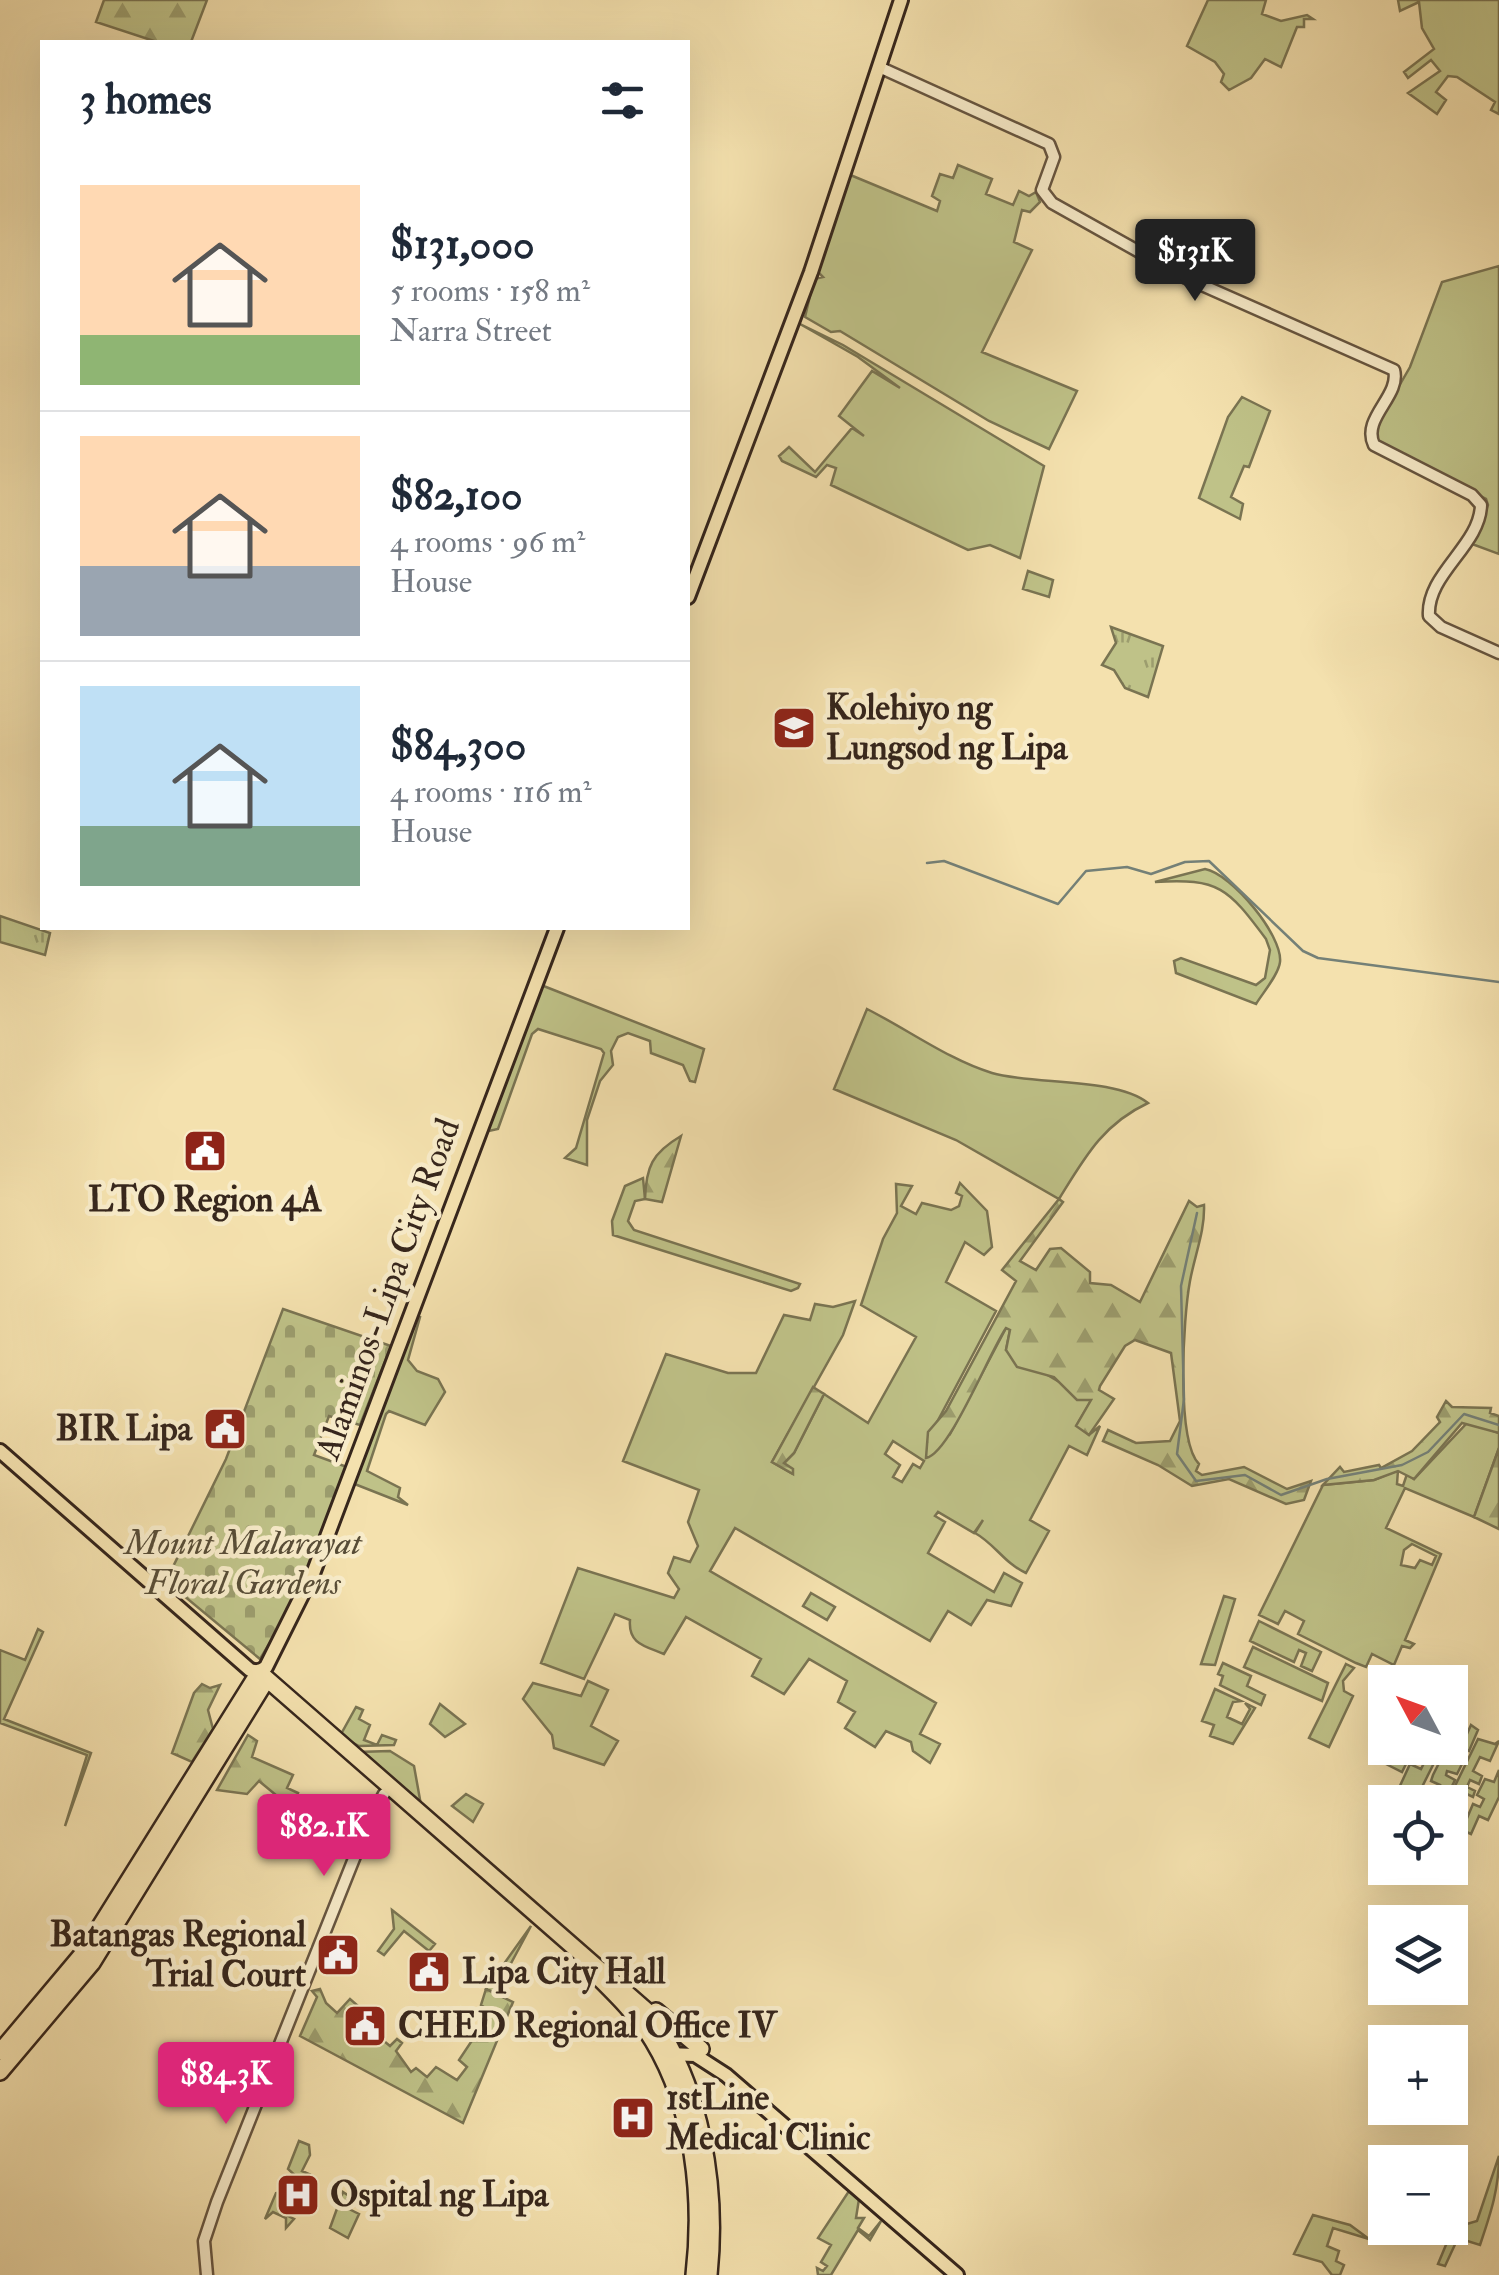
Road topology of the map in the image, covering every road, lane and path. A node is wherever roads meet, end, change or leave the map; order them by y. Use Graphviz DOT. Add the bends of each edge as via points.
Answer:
graph roads {
  1 [pos="901,0"];
  2 [pos="879,67"];
  3 [pos="690,592"];
  4 [pos="1499,653"];
  5 [pos="555,930"];
  6 [pos="0,1451"];
  7 [pos="260,1676"];
  8 [pos="384,1794"];
  9 [pos="638,2011"];
  10 [pos="676,2050"];
  11 [pos="0,2052"];
  12 [pos="0,2072"];
  13 [pos="673,2074"];
  14 [pos="207,2275"];
  15 [pos="694,2275"];
  16 [pos="709,2275"];
  17 [pos="957,2275"];
  1 -- 2 [label="main road"];
  2 -- 3 [label="main road" via="795,316"];
  2 -- 4 [label="street" via="1049,144 1054,157 1042,190 1052,203 1186,278 1394,370 1396,380 1371,429 1374,445 1481,505 1429,616"];
  5 -- 7 [label="main road, Alaminos-Lipa City Road" via="314,1571"];
  6 -- 7 [label="main road"];
  7 -- 8 [label="highway"];
  7 -- 9 [label="highway"];
  7 -- 11 [label="highway" via="88,1946"];
  7 -- 12 [label="highway" via="92,1963"];
  8 -- 9 [label="highway"];
  8 -- 14 [label="street" via="217,2202 204,2242"];
  9 -- 10 [label="highway"];
  9 -- 10 [label="highway"];
  9 -- 13 [label="highway" via="628,2024"];
  10 -- 13 [label="highway"];
  10 -- 13 [label="highway" via="683,2060"];
  10 -- 17 [label="main road" via="726,2075"];
  13 -- 15 [label="highway" via="696,2175"];
  13 -- 16 [label="highway" via="709,2175"];
}
